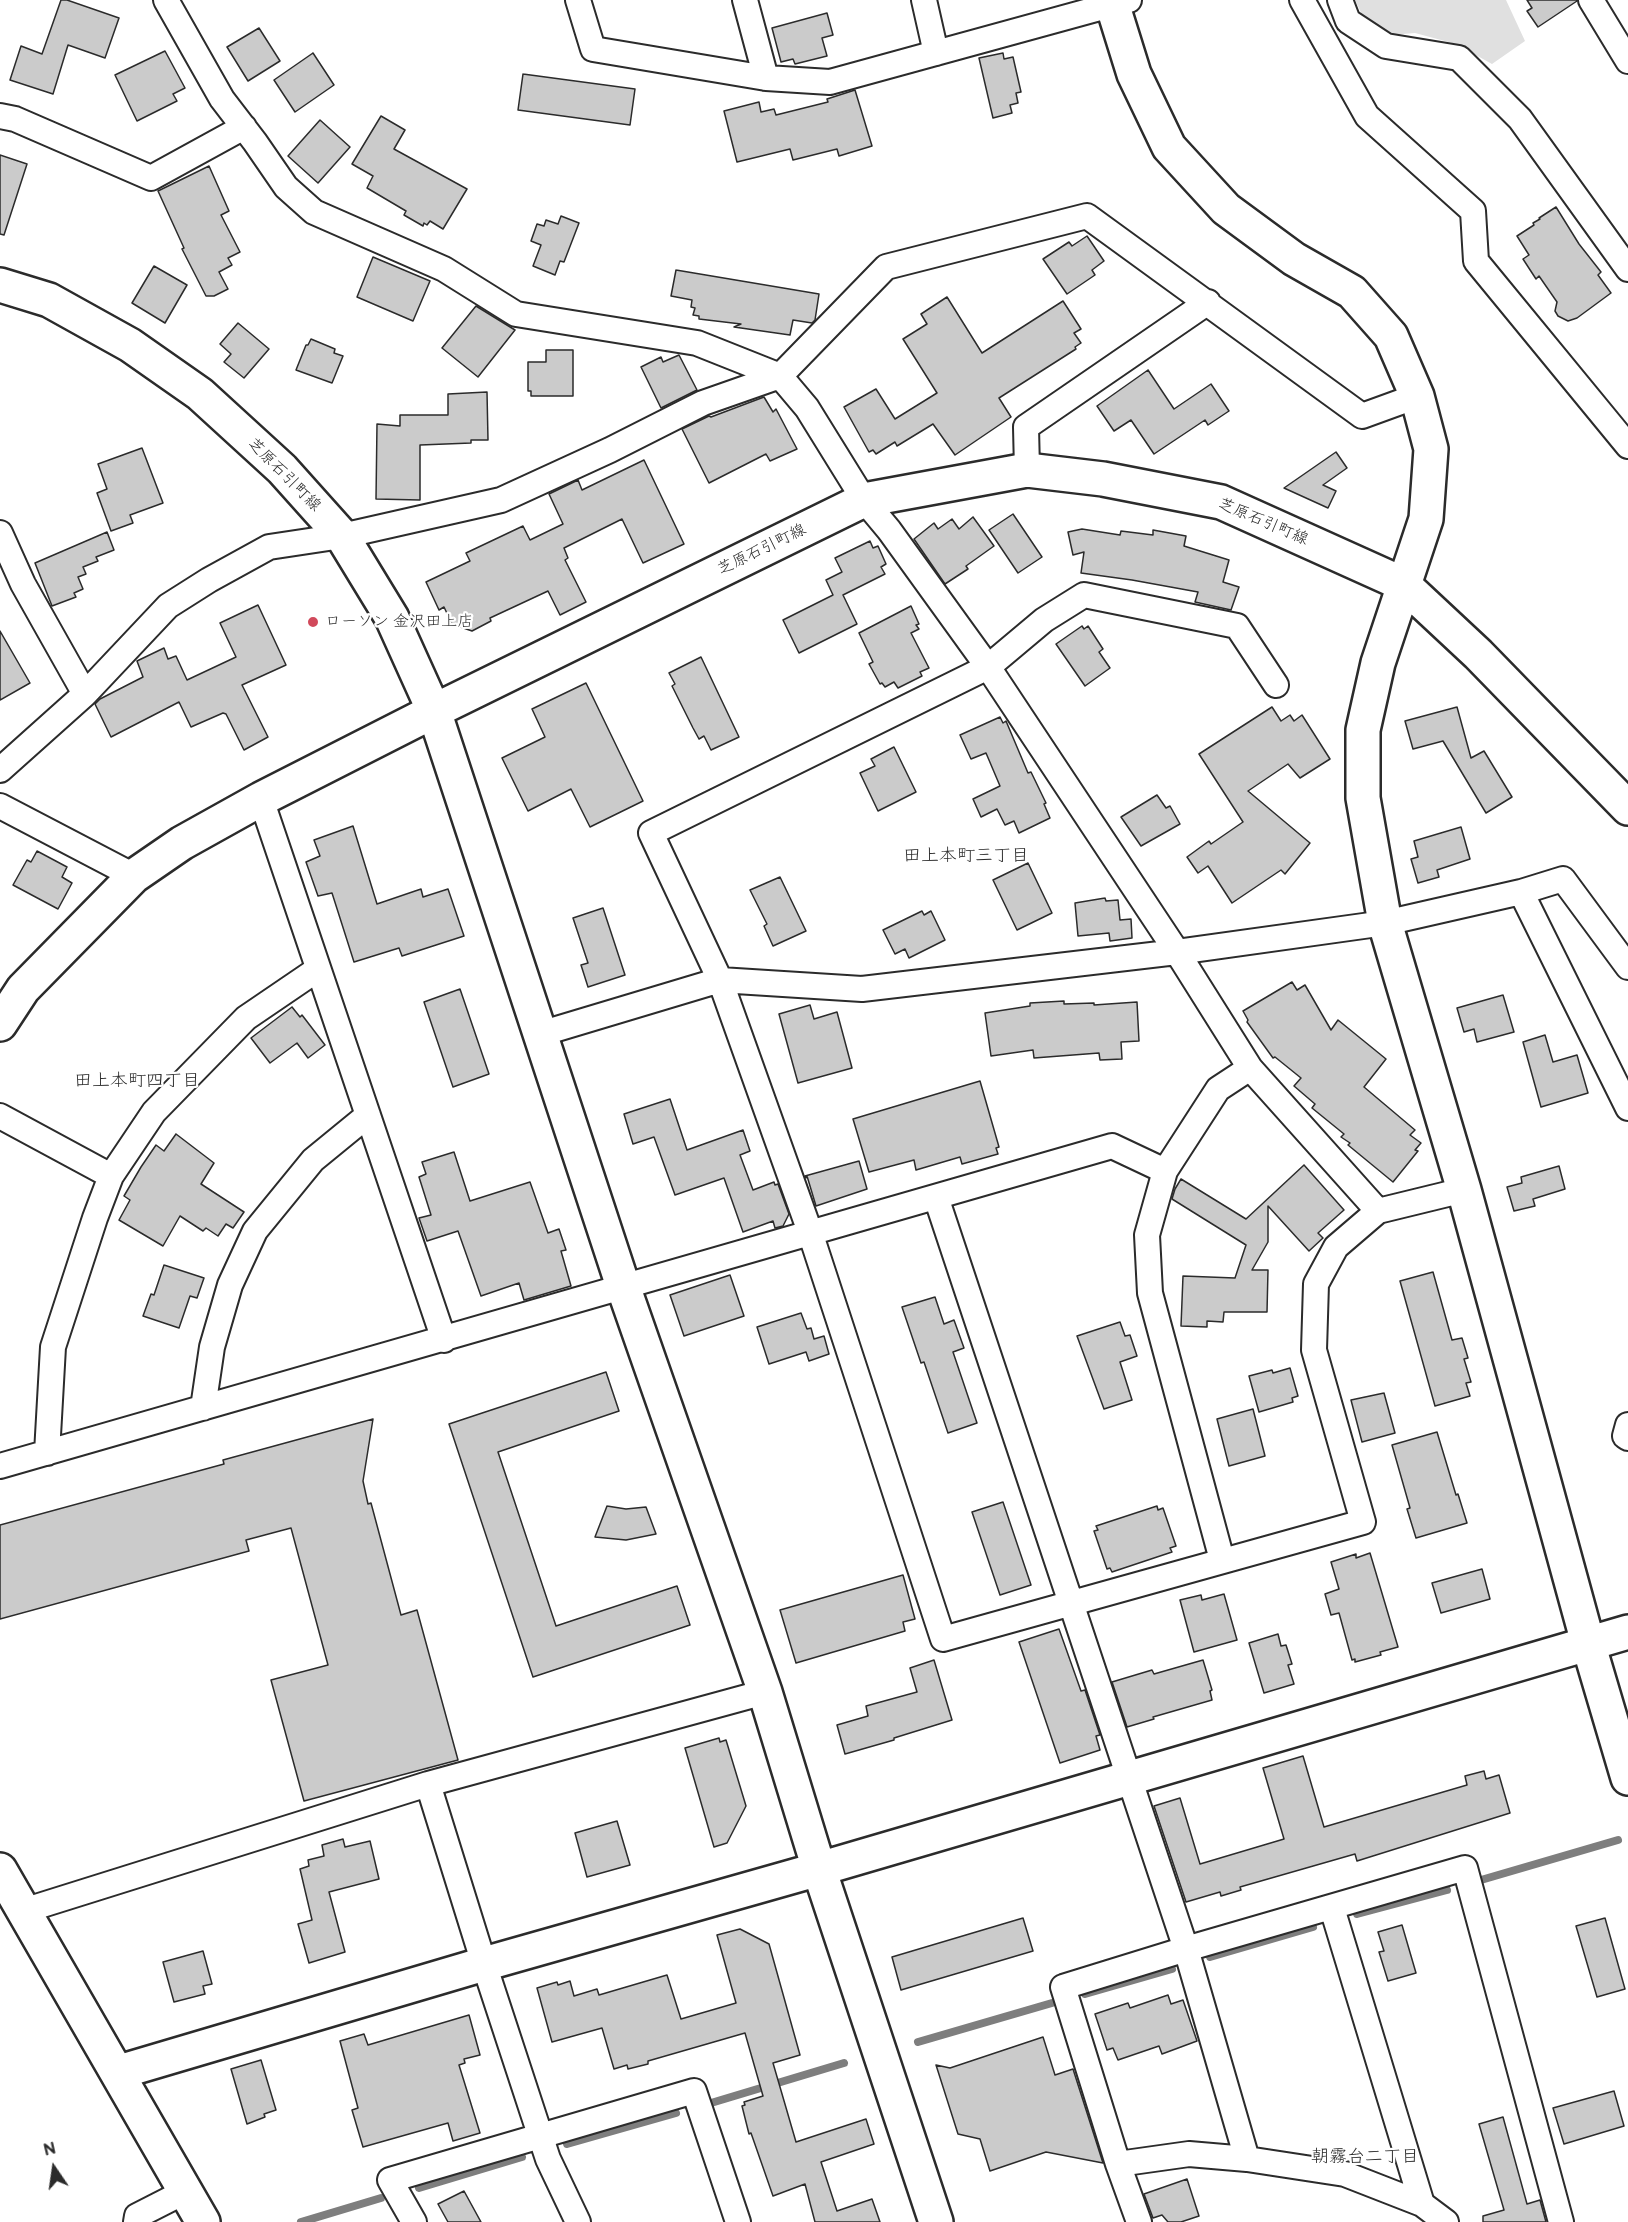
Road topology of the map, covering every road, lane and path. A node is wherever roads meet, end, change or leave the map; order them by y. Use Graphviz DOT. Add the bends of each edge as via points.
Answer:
graph roads {
  1 [pos="166,0"];
  2 [pos="578,0"];
  3 [pos="745,0"];
  4 [pos="924,0"];
  5 [pos="1302,0"];
  6 [pos="1340,0"];
  7 [pos="1591,0"];
  8 [pos="1117,1"];
  9 [pos="936,53"];
  10 [pos="1628,61"];
  11 [pos="766,78"];
  12 [pos="0,116"];
  13 [pos="244,127"];
  14 [pos="1628,268"];
  15 [pos="0,285"];
  16 [pos="1208,302"];
  17 [pos="780,376"];
  18 [pos="1417,396"];
  19 [pos="1628,446"];
  20 [pos="1027,470"];
  21 [pos="864,500"];
  22 [pos="0,532"];
  23 [pos="342,536"];
  24 [pos="1403,584"];
  25 [pos="988,667"];
  26 [pos="1276,685"];
  27 [pos="84,694"];
  28 [pos="434,711"];
  29 [pos="0,770"];
  30 [pos="261,799"];
  31 [pos="0,806"];
  32 [pos="1628,808"];
  33 [pos="134,876"];
  34 [pos="1521,892"];
  35 [pos="1385,923"];
  36 [pos="1177,952"];
  37 [pos="1628,967"];
  38 [pos="318,969"];
  39 [pos="720,980"];
  40 [pos="0,1024"];
  41 [pos="540,1034"];
  42 [pos="1250,1068"];
  43 [pos="1628,1108"];
  44 [pos="368,1115"];
  45 [pos="0,1116"];
  46 [pos="1165,1172"];
  47 [pos="111,1176"];
  48 [pos="1464,1190"];
  49 [pos="936,1197"];
  50 [pos="1378,1211"];
  51 [pos="810,1232"];
  52 [pos="623,1286"];
  53 [pos="444,1340"];
  54 [pos="203,1408"];
  55 [pos="1628,1425"];
  56 [pos="1628,1438"];
  57 [pos="47,1453"];
  58 [pos="0,1466"];
  59 [pos="1222,1560"];
  60 [pos="1071,1604"];
  61 [pos="1628,1632"];
  62 [pos="1588,1643"];
  63 [pos="765,1692"];
  64 [pos="1628,1778"];
  65 [pos="1128,1779"];
  66 [pos="428,1784"];
  67 [pos="819,1869"];
  68 [pos="0,1870"];
  69 [pos="1332,1908"];
  70 [pos="23,1911"];
  71 [pos="1186,1949"];
  72 [pos="484,1964"];
  73 [pos="118,2072"];
  74 [pos="540,2136"];
  75 [pos="1247,2159"];
  76 [pos="1118,2164"];
  77 [pos="186,2191"];
  78 [pos="1422,2204"];
  79 [pos="136,2222"];
  80 [pos="203,2222"];
  81 [pos="414,2222"];
  82 [pos="578,2222"];
  83 [pos="738,2222"];
  84 [pos="936,2222"];
  85 [pos="1139,2222"];
  86 [pos="1446,2222"];
  87 [pos="1562,2222"];
  1 -- 13 [label="street" via="222,99"];
  2 -- 11 [label="street" via="593,49"];
  3 -- 11 [label="street"];
  4 -- 9 [label="street"];
  5 -- 19 [label="street" via="1367,116 1473,211 1476,261"];
  6 -- 14 [label="street" via="1348,21 1386,46 1459,58 1520,119"];
  7 -- 10 [label="street"];
  8 -- 9 [label="street"];
  8 -- 18 [label="street" via="1134,74 1169,147 1226,209 1294,259 1352,292 1390,336"];
  9 -- 11 [label="street" via="830,82"];
  12 -- 13 [label="street" via="151,178"];
  13 -- 17 [label="street" via="286,187 314,212 444,269 516,314 697,343"];
  15 -- 23 [label="street, 芝原石引町線" via="50,300 130,345 200,394 282,469"];
  16 -- 17 [label="street" via="1087,216 886,267"];
  16 -- 18 [label="street" via="1362,416"];
  16 -- 20 [label="street" via="1026,427"];
  17 -- 21 [label="street" via="807,408"];
  17 -- 23 [label="street" via="703,403 501,500"];
  18 -- 24 [label="street" via="1431,449 1426,519"];
  20 -- 21 [label="street, 芝原石引町線"];
  20 -- 24 [label="street, 芝原石引町線" via="1103,479 1221,502"];
  21 -- 25 [label="street"];
  21 -- 28 [label="street, 芝原石引町線"];
  22 -- 27 [label="street" via="23,584"];
  23 -- 27 [label="street" via="269,546 209,580 168,606"];
  23 -- 28 [label="street, 芝原石引町線" via="392,618"];
  24 -- 32 [label="street, 芝原石引町線" via="1478,654"];
  24 -- 35 [label="street" via="1378,663 1363,730 1363,798"];
  25 -- 26 [label="street" via="1044,620 1084,595 1238,626"];
  25 -- 36 [label="street"];
  25 -- 39 [label="street" via="651,833"];
  27 -- 29 [label="street"];
  28 -- 30 [label="street"];
  28 -- 41 [label="street"];
  30 -- 33 [label="street" via="182,843"];
  30 -- 38 [label="street"];
  31 -- 33 [label="street"];
  33 -- 40 [label="street" via="22,989"];
  34 -- 35 [label="street"];
  34 -- 37 [label="street" via="1563,879"];
  34 -- 43 [label="street"];
  35 -- 36 [label="street"];
  35 -- 48 [label="street"];
  36 -- 39 [label="street" via="862,988"];
  36 -- 42 [label="street"];
  38 -- 44 [label="street"];
  38 -- 47 [label="street" via="246,1018 154,1112"];
  39 -- 41 [label="street"];
  39 -- 51 [label="street"];
  41 -- 52 [label="street"];
  42 -- 46 [label="street" via="1218,1089"];
  42 -- 50 [label="street"];
  44 -- 53 [label="street"];
  44 -- 54 [label="street" via="313,1160 255,1231 230,1285 212,1347"];
  45 -- 47 [label="street"];
  46 -- 49 [label="street" via="1112,1146"];
  46 -- 59 [label="street" via="1147,1235 1150,1293"];
  47 -- 57 [label="street" via="53,1347"];
  48 -- 50 [label="street"];
  48 -- 62 [label="street"];
  49 -- 51 [label="street"];
  49 -- 60 [label="street"];
  50 -- 59 [label="street" via="1336,1247 1316,1284 1314,1350 1364,1522"];
  51 -- 52 [label="street"];
  51 -- 60 [label="street" via="943,1639"];
  52 -- 53 [label="street"];
  52 -- 63 [label="street"];
  53 -- 54 [label="street"];
  54 -- 57 [label="street"];
  55 -- 56 [label="street"];
  57 -- 58 [label="street"];
  59 -- 60 [label="street"];
  60 -- 65 [label="street"];
  61 -- 62 [label="street"];
  62 -- 64 [label="street"];
  62 -- 65 [label="street"];
  63 -- 66 [label="street"];
  63 -- 67 [label="street"];
  65 -- 67 [label="street"];
  65 -- 71 [label="street"];
  66 -- 70 [label="street"];
  66 -- 72 [label="street"];
  67 -- 72 [label="street"];
  67 -- 84 [label="street"];
  68 -- 70 [label="street"];
  69 -- 71 [label="street"];
  69 -- 78 [label="street"];
  69 -- 87 [label="street" via="1465,1868"];
  70 -- 73 [label="street"];
  71 -- 75 [label="street"];
  71 -- 76 [label="street" via="1063,1987"];
  72 -- 73 [label="street"];
  72 -- 74 [label="street"];
  73 -- 77 [label="street"];
  74 -- 81 [label="street" via="390,2180"];
  74 -- 82 [label="street"];
  74 -- 83 [label="street" via="694,2091"];
  75 -- 76 [label="street" via="1189,2154"];
  75 -- 78 [label="street" via="1345,2174"];
  76 -- 85 [label="street"];
  77 -- 79 [label="street" via="136,2216"];
  77 -- 80 [label="street"];
  78 -- 86 [label="street"];
}
